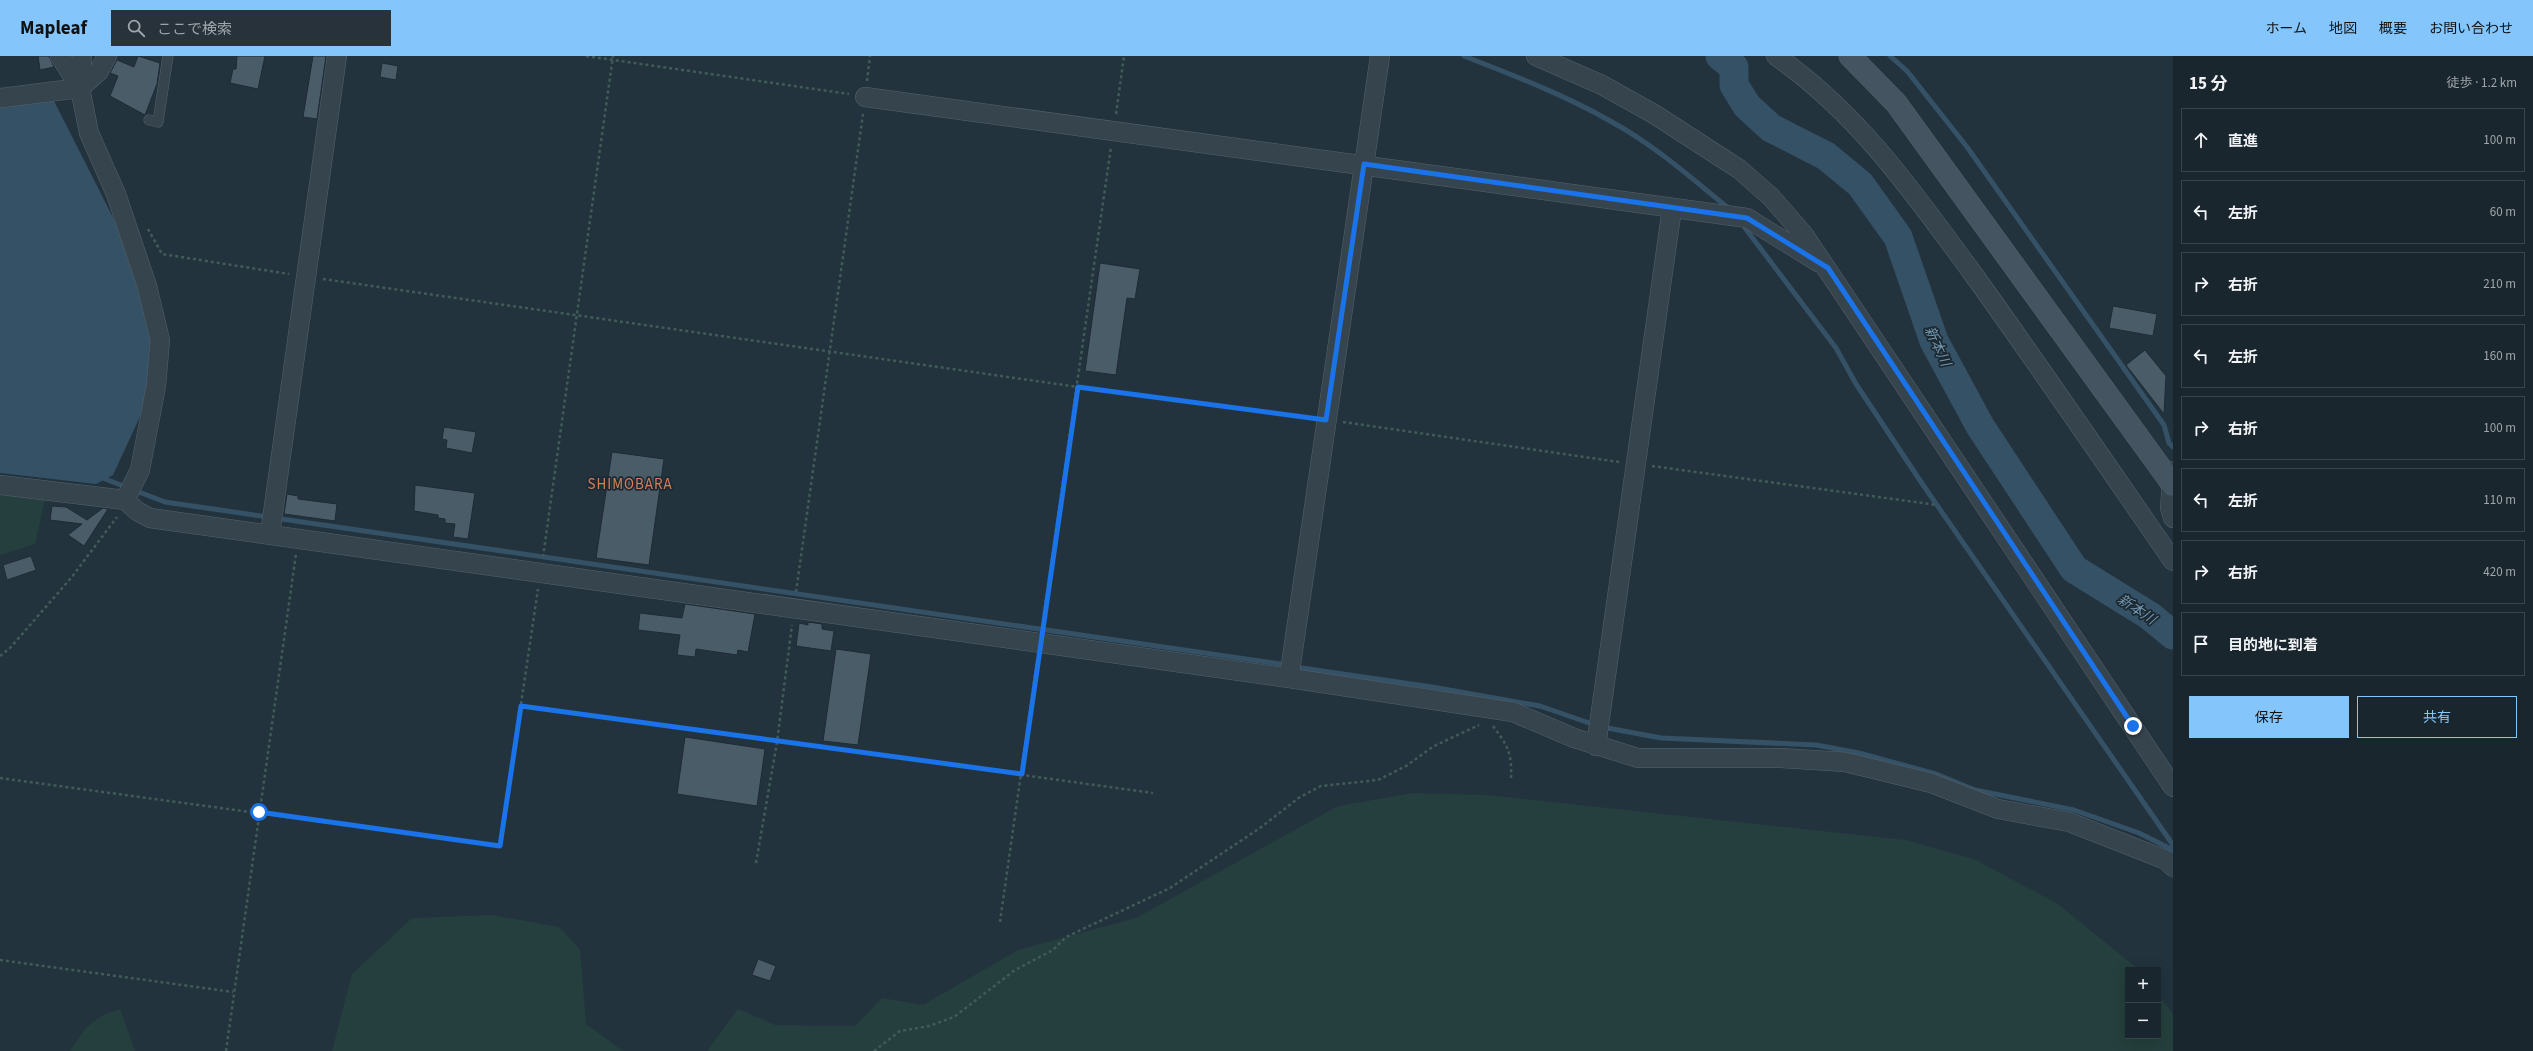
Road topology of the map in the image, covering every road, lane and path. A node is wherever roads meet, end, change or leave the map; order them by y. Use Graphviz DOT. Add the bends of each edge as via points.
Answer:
graph roads {
  1 [pos="60,56"];
  2 [pos="82,56"];
  3 [pos="107,56"];
  4 [pos="168,56"];
  5 [pos="337,56"];
  6 [pos="586,56"];
  7 [pos="870,56"];
  8 [pos="1124,56"];
  9 [pos="1380,56"];
  10 [pos="1536,56"];
  11 [pos="1776,56"];
  12 [pos="1850,56"];
  13 [pos="612,58"];
  14 [pos="80,88"];
  15 [pos="865,96"];
  16 [pos="0,98"];
  17 [pos="149,120"];
  18 [pos="1113,130"];
  19 [pos="1364,164"];
  20 [pos="1672,208"];
  21 [pos="146,225"];
  22 [pos="1828,268"];
  23 [pos="306,277"];
  24 [pos="576,314"];
  25 [pos="829,351"];
  26 [pos="1078,387"];
  27 [pos="1326,420"];
  28 [pos="1636,464"];
  29 [pos="2172,480"];
  30 [pos="0,485"];
  31 [pos="125,500"];
  32 [pos="1938,505"];
  33 [pos="2173,518"];
  34 [pos="270,534"];
  35 [pos="298,538"];
  36 [pos="2173,561"];
  37 [pos="541,572"];
  38 [pos="794,608"];
  39 [pos="1040,642"];
  40 [pos="0,656"];
  41 [pos="1289,678"];
  42 [pos="521,706"];
  43 [pos="1486,714"];
  44 [pos="777,742"];
  45 [pos="1596,746"];
  46 [pos="1022,774"];
  47 [pos="0,778"];
  48 [pos="1511,778"];
  49 [pos="2173,787"];
  50 [pos="1153,793"];
  51 [pos="259,812"];
  52 [pos="756,863"];
  53 [pos="2173,867"];
  54 [pos="1000,922"];
  55 [pos="0,960"];
  56 [pos="233,992"];
  57 [pos="226,1051"];
  58 [pos="874,1051"];
  1 -- 14 [label="street"];
  2 -- 14 [label="street"];
  3 -- 14 [label="street" via="98,71"];
  4 -- 17 [label="lane" via="158,122"];
  5 -- 23 [label="street"];
  6 -- 13 [label="path"];
  7 -- 15 [label="path"];
  8 -- 18 [label="path"];
  9 -- 19 [label="street"];
  10 -- 22 [label="street" via="1602,85 1654,114 1739,169 1771,198 1804,235"];
  11 -- 36 [label="street" via="1846,112 1896,169 1988,295"];
  12 -- 29 [label="street" via="1896,103"];
  13 -- 15 [label="path"];
  13 -- 24 [label="path"];
  14 -- 16 [label="street"];
  14 -- 31 [label="street" via="89,133 116,194 147,286 160,340 156,386 140,470"];
  15 -- 18 [label="street"];
  15 -- 25 [label="path"];
  18 -- 19 [label="street"];
  18 -- 26 [label="path"];
  19 -- 20 [label="street"];
  19 -- 27 [label="street"];
  20 -- 22 [label="street" via="1747,218"];
  20 -- 28 [label="street"];
  21 -- 23 [label="path" via="162,254"];
  22 -- 49 [label="street"];
  23 -- 24 [label="path"];
  23 -- 34 [label="street"];
  24 -- 25 [label="path"];
  24 -- 37 [label="path"];
  25 -- 26 [label="path"];
  25 -- 38 [label="path"];
  26 -- 27 [label="path"];
  26 -- 39 [label="path"];
  27 -- 28 [label="path"];
  27 -- 41 [label="street"];
  28 -- 32 [label="path"];
  28 -- 45 [label="street"];
  29 -- 33 [label="street" via="2170,508"];
  30 -- 31 [label="street"];
  31 -- 34 [label="street" via="150,518"];
  31 -- 40 [label="path" via="117,518 71,578 10,648"];
  34 -- 35 [label="street"];
  35 -- 37 [label="street"];
  35 -- 51 [label="path"];
  37 -- 38 [label="street"];
  37 -- 42 [label="path"];
  38 -- 39 [label="street"];
  38 -- 44 [label="path"];
  39 -- 41 [label="street"];
  39 -- 46 [label="path"];
  41 -- 43 [label="street"];
  42 -- 44 [label="path"];
  42 -- 51 [label="path" via="500,846"];
  43 -- 45 [label="street" via="1513,712"];
  43 -- 48 [label="path" via="1508,746"];
  43 -- 58 [label="path" via="1406,766 1378,780 1321,786 1300,797 1260,828 1170,888 1066,937 1052,950 1015,970 954,1017 929,1026 900,1031"];
  44 -- 46 [label="path"];
  44 -- 52 [label="path"];
  45 -- 53 [label="street" via="1638,758 1781,758 1845,762 1931,783 1998,809 2069,822 2166,860"];
  46 -- 50 [label="path"];
  46 -- 54 [label="path"];
  47 -- 51 [label="path"];
  51 -- 56 [label="path"];
  55 -- 56 [label="path"];
  56 -- 57 [label="path"];
}
